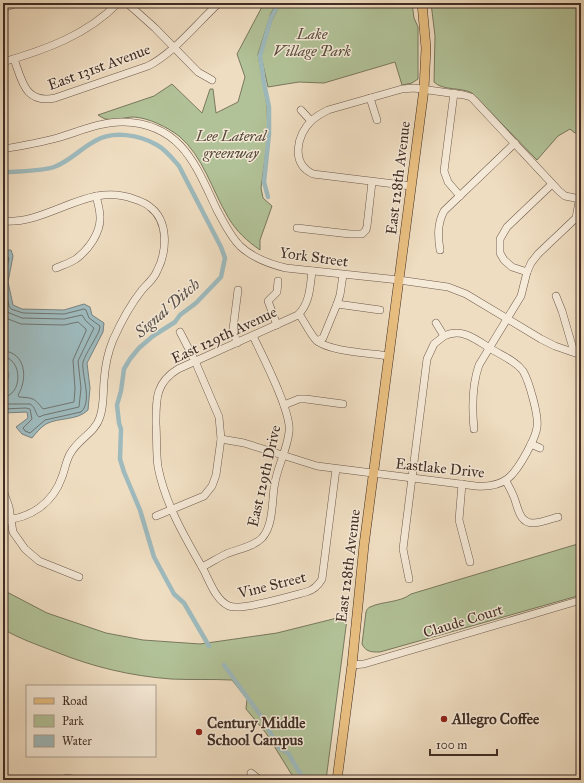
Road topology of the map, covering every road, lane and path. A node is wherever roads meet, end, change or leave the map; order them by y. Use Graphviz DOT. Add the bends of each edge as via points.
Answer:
graph roads {
  1 [pos="17,3"];
  2 [pos="118,3"];
  3 [pos="127,3"];
  4 [pos="422,3"];
  5 [pos="215,4"];
  6 [pos="3,8"];
  7 [pos="174,47"];
  8 [pos="14,59"];
  9 [pos="3,62"];
  10 [pos="212,80"];
  11 [pos="424,89"];
  12 [pos="454,93"];
  13 [pos="370,98"];
  14 [pos="301,110"];
  15 [pos="377,120"];
  16 [pos="311,121"];
  17 [pos="515,143"];
  18 [pos="3,149"];
  19 [pos="372,182"];
  20 [pos="552,184"];
  21 [pos="411,186"];
  22 [pos="581,191"];
  23 [pos="96,196"];
  24 [pos="460,196"];
  25 [pos="580,199"];
  26 [pos="3,221"];
  27 [pos="297,228"];
  28 [pos="440,250"];
  29 [pos="56,268"];
  30 [pos="312,271"];
  31 [pos="527,272"];
  32 [pos="343,275"];
  33 [pos="399,280"];
  34 [pos="278,281"];
  35 [pos="238,290"];
  36 [pos="556,296"];
  37 [pos="337,304"];
  38 [pos="380,310"];
  39 [pos="299,314"];
  40 [pos="508,318"];
  41 [pos="436,323"];
  42 [pos="277,325"];
  43 [pos="180,332"];
  44 [pos="254,336"];
  45 [pos="444,336"];
  46 [pos="317,341"];
  47 [pos="237,343"];
  48 [pos="489,348"];
  49 [pos="577,354"];
  50 [pos="389,356"];
  51 [pos="195,361"];
  52 [pos="343,404"];
  53 [pos="284,405"];
  54 [pos="474,429"];
  55 [pos="221,439"];
  56 [pos="532,444"];
  57 [pos="540,448"];
  58 [pos="282,456"];
  59 [pos="336,469"];
  60 [pos="374,474"];
  61 [pos="411,479"];
  62 [pos="506,481"];
  63 [pos="462,484"];
  64 [pos="3,490"];
  65 [pos="172,510"];
  66 [pos="156,516"];
  67 [pos="558,517"];
  68 [pos="3,520"];
  69 [pos="12,520"];
  70 [pos="470,562"];
  71 [pos="202,567"];
  72 [pos="79,577"];
  73 [pos="409,579"];
  74 [pos="581,600"];
  75 [pos="225,604"];
  76 [pos="352,665"];
  77 [pos="251,773"];
  78 [pos="52,780"];
  79 [pos="57,780"];
  80 [pos="61,780"];
  81 [pos="77,780"];
  82 [pos="260,780"];
  83 [pos="337,780"];
  1 -- 6 [label="street"];
  2 -- 8 [label="street" via="102,18 74,36"];
  3 -- 7 [label="street"];
  4 -- 11 [label="main road, East 128th Avenue" via="426,48"];
  5 -- 7 [label="street, East 131st Avenue"];
  7 -- 8 [label="street, East 131st Avenue" via="148,66 49,100 36,98 25,88"];
  7 -- 10 [label="street" via="198,72"];
  8 -- 9 [label="street"];
  11 -- 12 [label="street"];
  11 -- 13 [label="street" via="402,89"];
  11 -- 21 [label="main road, East 128th Avenue"];
  12 -- 17 [label="street" via="471,97"];
  12 -- 24 [label="street" via="444,171 448,182"];
  13 -- 15 [label="street"];
  13 -- 16 [label="street" via="328,110"];
  14 -- 16 [label="street"];
  16 -- 19 [label="street" via="299,142 299,166 313,174"];
  17 -- 20 [label="street"];
  17 -- 24 [label="street"];
  18 -- 30 [label="street, York Street" via="114,122 139,123 153,128 177,142 192,159 228,230 243,248 256,258 272,265"];
  19 -- 21 [label="street"];
  19 -- 27 [label="street" via="366,234"];
  20 -- 25 [label="street" via="564,196"];
  20 -- 31 [label="street" via="504,230 499,243 500,258 512,267"];
  21 -- 33 [label="main road, East 128th Avenue"];
  22 -- 25 [label="street"];
  23 -- 26 [label="street" via="36,218"];
  23 -- 29 [label="street" via="100,220 97,232 81,255"];
  23 -- 69 [label="street" via="118,195 151,207 164,231 162,259 158,271 126,313 112,341 105,370 103,406 96,426 70,453 57,489 48,501 27,516"];
  24 -- 28 [label="street" via="444,211 440,220"];
  25 -- 31 [label="street" via="574,221 538,254"];
  30 -- 32 [label="street, York Street"];
  30 -- 39 [label="street, East 129th Avenue" via="308,300"];
  31 -- 40 [label="street" via="521,296"];
  32 -- 33 [label="street, York Street"];
  32 -- 37 [label="street"];
  33 -- 40 [label="street, York Street" via="455,289"];
  33 -- 50 [label="main road, East 128th Avenue"];
  34 -- 42 [label="street" via="277,292 268,301"];
  35 -- 47 [label="street" via="233,329"];
  36 -- 49 [label="street"];
  37 -- 38 [label="street"];
  37 -- 46 [label="street" via="323,338"];
  39 -- 42 [label="street, East 129th Avenue"];
  39 -- 46 [label="street"];
  40 -- 48 [label="street"];
  40 -- 49 [label="street, York Street" via="541,339"];
  41 -- 45 [label="street"];
  42 -- 44 [label="street, East 129th Avenue"];
  43 -- 51 [label="street"];
  44 -- 47 [label="street, East 129th Avenue"];
  44 -- 53 [label="street, East 129th Drive"];
  45 -- 48 [label="street, Eastlake Drive" via="449,333 468,335"];
  45 -- 61 [label="street" via="434,344 427,359"];
  46 -- 50 [label="street" via="344,350"];
  47 -- 51 [label="street, East 129th Avenue"];
  48 -- 54 [label="street" via="477,371 472,408"];
  48 -- 56 [label="street, Eastlake Drive" via="516,364 525,375 538,418"];
  50 -- 60 [label="main road, East 128th Avenue"];
  51 -- 55 [label="street" via="219,417"];
  51 -- 65 [label="street, East 129th Avenue" via="167,377 157,397 158,465"];
  52 -- 53 [label="street" via="299,399"];
  53 -- 58 [label="street, East 129th Drive" via="290,424 289,437"];
  55 -- 58 [label="street, Eastlake Drive" via="244,443"];
  55 -- 65 [label="street" via="216,476 210,489 198,499"];
  56 -- 57 [label="street"];
  56 -- 62 [label="street, Eastlake Drive" via="518,468"];
  58 -- 59 [label="street, Eastlake Drive"];
  58 -- 71 [label="street, East 129th Drive" via="275,478 269,524 263,537"];
  59 -- 60 [label="street, Eastlake Drive"];
  59 -- 75 [label="street, Vine Street" via="322,578 317,586 306,592 241,608"];
  60 -- 61 [label="street, Eastlake Drive"];
  60 -- 76 [label="main road, East 128th Avenue" via="362,560"];
  61 -- 63 [label="street, Eastlake Drive"];
  61 -- 73 [label="street" via="403,549"];
  62 -- 63 [label="street, Eastlake Drive" via="490,487"];
  62 -- 67 [label="street" via="520,515 526,521 538,523"];
  63 -- 70 [label="street" via="459,520"];
  64 -- 69 [label="street"];
  65 -- 66 [label="street"];
  65 -- 71 [label="street, East 129th Avenue"];
  68 -- 69 [label="street"];
  69 -- 72 [label="street" via="15,536 34,558"];
  71 -- 75 [label="street, East 129th Avenue" via="218,597"];
  74 -- 76 [label="street, Claude Court" via="370,662"];
  76 -- 83 [label="main road, East 128th Avenue"];
  77 -- 82 [label="street"];
  78 -- 79 [label="street"];
  80 -- 81 [label="street"];
}
